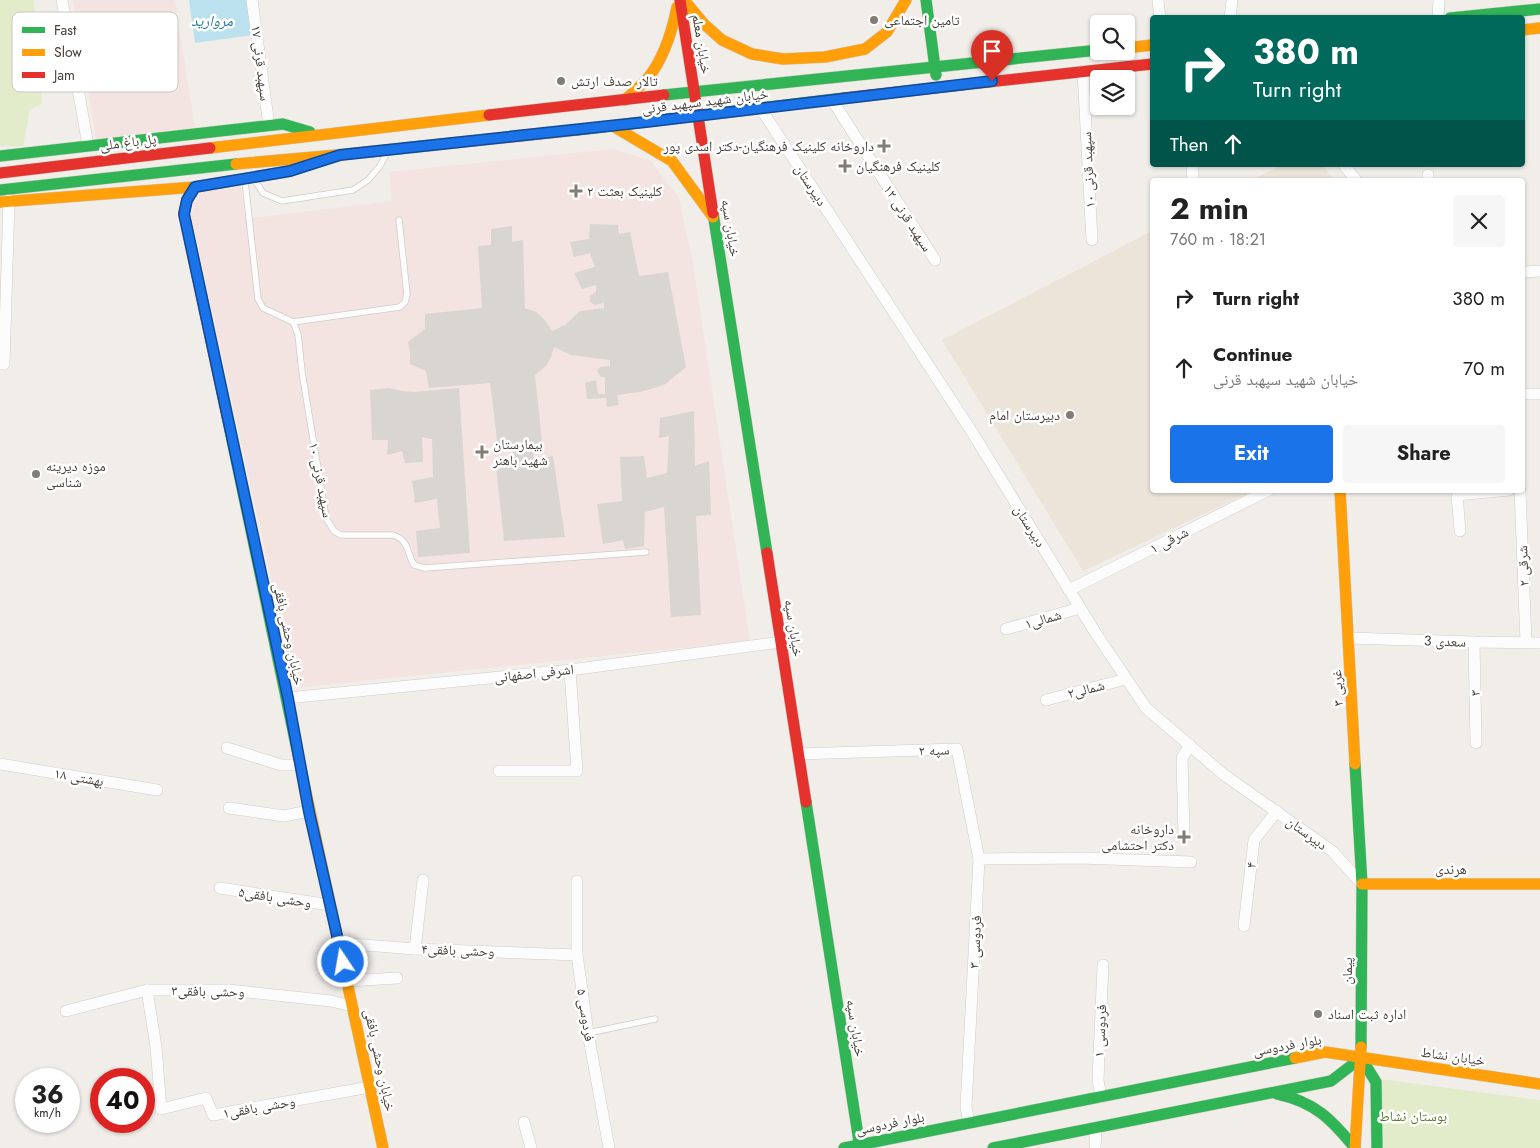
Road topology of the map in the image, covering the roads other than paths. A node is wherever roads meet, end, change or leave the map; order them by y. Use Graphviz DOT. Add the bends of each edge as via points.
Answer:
graph roads {
  1 [pos="252,0"];
  2 [pos="681,0"];
  3 [pos="906,0"];
  4 [pos="926,0"];
  5 [pos="1158,0"];
  6 [pos="1232,0"];
  7 [pos="1439,0"];
  8 [pos="1540,9"];
  9 [pos="1160,15"];
  10 [pos="1230,15"];
  11 [pos="1438,15"];
  12 [pos="1480,15"];
  13 [pos="1540,28"];
  14 [pos="1525,30"];
  15 [pos="1150,45"];
  16 [pos="1135,47"];
  17 [pos="1090,51"];
  18 [pos="1150,64"];
  19 [pos="935,65"];
  20 [pos="1083,71"];
  21 [pos="938,87"];
  22 [pos="78,92"];
  23 [pos="694,92"];
  24 [pos="625,100"];
  25 [pos="832,100"];
  26 [pos="761,109"];
  27 [pos="698,116"];
  28 [pos="269,126"];
  29 [pos="613,126"];
  30 [pos="316,134"];
  31 [pos="260,141"];
  32 [pos="88,145"];
  33 [pos="387,150"];
  34 [pos="340,155"];
  35 [pos="0,156"];
  36 [pos="1346,167"];
  37 [pos="0,173"];
  38 [pos="249,178"];
  39 [pos="1354,178"];
  40 [pos="195,187"];
  41 [pos="0,190"];
  42 [pos="4,201"];
  43 [pos="714,218"];
  44 [pos="399,220"];
  45 [pos="1092,240"];
  46 [pos="935,260"];
  47 [pos="1540,270"];
  48 [pos="1525,272"];
  49 [pos="293,322"];
  50 [pos="2,364"];
  51 [pos="1525,394"];
  52 [pos="1540,394"];
  53 [pos="1263,493"];
  54 [pos="1340,493"];
  55 [pos="1478,493"];
  56 [pos="1520,493"];
  57 [pos="1460,531"];
  58 [pos="646,552"];
  59 [pos="1069,590"];
  60 [pos="1080,608"];
  61 [pos="1006,629"];
  62 [pos="1349,638"];
  63 [pos="780,642"];
  64 [pos="1474,642"];
  65 [pos="1526,642"];
  66 [pos="1540,643"];
  67 [pos="570,670"];
  68 [pos="1126,679"];
  69 [pos="288,698"];
  70 [pos="1046,700"];
  71 [pos="1476,743"];
  72 [pos="1190,746"];
  73 [pos="227,748"];
  74 [pos="798,754"];
  75 [pos="0,764"];
  76 [pos="300,765"];
  77 [pos="498,771"];
  78 [pos="157,790"];
  79 [pos="229,808"];
  80 [pos="1277,811"];
  81 [pos="309,812"];
  82 [pos="1184,837"];
  83 [pos="980,860"];
  84 [pos="1191,862"];
  85 [pos="422,880"];
  86 [pos="577,881"];
  87 [pos="1362,884"];
  88 [pos="1540,884"];
  89 [pos="220,888"];
  90 [pos="330,905"];
  91 [pos="1244,926"];
  92 [pos="338,943"];
  93 [pos="415,948"];
  94 [pos="577,955"];
  95 [pos="1103,965"];
  96 [pos="397,978"];
  97 [pos="347,981"];
  98 [pos="147,990"];
  99 [pos="352,1006"];
  100 [pos="66,1011"];
  101 [pos="655,1019"];
  102 [pos="588,1033"];
  103 [pos="1361,1058"];
  104 [pos="1540,1084"];
  105 [pos="370,1087"];
  106 [pos="1270,1093"];
  107 [pos="1101,1097"];
  108 [pos="524,1122"];
  109 [pos="969,1123"];
  110 [pos="1096,1128"];
  111 [pos="859,1146"];
  112 [pos="383,1148"];
  113 [pos="531,1148"];
  114 [pos="609,1148"];
  115 [pos="844,1148"];
  116 [pos="993,1148"];
  117 [pos="1095,1148"];
  118 [pos="1355,1148"];
  119 [pos="1377,1148"];
  1 -- 28 [label="street, سپهبد قرنی ۱۷"];
  2 -- 3 [label="main road" via="722,40 752,54 783,59 825,57 865,49 887,32"];
  2 -- 23 [label="main road, خیابان معلم"];
  2 -- 24 [label="main road" via="661,58 647,79"];
  4 -- 19 [label="main road"];
  5 -- 9 [label="street"];
  6 -- 10 [label="street"];
  7 -- 11 [label="street"];
  8 -- 12 [label="main road"];
  13 -- 14 [label="main road"];
  15 -- 16 [label="main road"];
  17 -- 19 [label="main road, خیابان شهید سپهبد قرنی"];
  18 -- 20 [label="main road, خیابان شهید سپهبد قرنی"];
  19 -- 21 [label="main road"];
  19 -- 23 [label="main road, خیابان شهید سپهبد قرنی"];
  20 -- 21 [label="main road, خیابان شهید سپهبد قرنی"];
  20 -- 45 [label="street, سپهبد قرنی ۱۰"];
  21 -- 25 [label="main road, خیابان شهید سپهبد قرنی"];
  22 -- 32 [label="street"];
  23 -- 24 [label="main road, خیابان شهید سپهبد قرنی"];
  23 -- 27 [label="main road, خیابان معلم"];
  24 -- 30 [label="main road, خیابان شهید سپهبد قرنی"];
  25 -- 26 [label="main road, خیابان شهید سپهبد قرنی"];
  25 -- 46 [label="street, سپهبد قرنی ۱۲"];
  26 -- 27 [label="main road, خیابان شهید سپهبد قرنی"];
  26 -- 59 [label="street, دبیرستان" via="972,432"];
  27 -- 29 [label="main road, خیابان شهید سپهبد قرنی"];
  27 -- 43 [label="main road, خیابان سپه"];
  28 -- 30 [label="main road" via="283,124"];
  28 -- 32 [label="main road"];
  29 -- 33 [label="main road, خیابان شهید سپهبد قرنی"];
  29 -- 43 [label="main road" via="672,161"];
  30 -- 31 [label="main road, خیابان شهید سپهبد قرنی"];
  31 -- 37 [label="main road, پل باغ ملی"];
  32 -- 35 [label="main road"];
  33 -- 34 [label="main road, خیابان شهید سپهبد قرنی"];
  33 -- 38 [label="lane" via="380,166 353,190 282,201 263,193"];
  34 -- 38 [label="main road" via="290,171"];
  34 -- 41 [label="main road, خیابان شهید سپهبد قرنی"];
  36 -- 39 [label="street"];
  38 -- 40 [label="main road"];
  38 -- 49 [label="lane" via="258,299 263,308"];
  40 -- 42 [label="main road"];
  40 -- 69 [label="main road, خیابان وحشی بافقی" via="187,200 184,214"];
  42 -- 50 [label="street"];
  43 -- 63 [label="main road, خیابان سپه"];
  44 -- 49 [label="lane" via="407,294 400,307"];
  47 -- 48 [label="street"];
  49 -- 58 [label="lane, سپهبد قرنی ۱۰" via="298,334 326,518 334,531 341,535 400,537 407,545 408,556 414,565 424,568"];
  51 -- 52 [label="street"];
  53 -- 59 [label="street, شرقی ۱"];
  54 -- 62 [label="main road, ۳ غربی"];
  55 -- 57 [label="street" via="1457,495"];
  56 -- 65 [label="street, شرقی ۲"];
  59 -- 60 [label="street, دبیرستان"];
  60 -- 61 [label="street, شمالی۱"];
  60 -- 68 [label="street, دبیرستان"];
  62 -- 64 [label="street, سعدی 3"];
  62 -- 87 [label="main road, ۳ غربی"];
  63 -- 67 [label="street, اشرفی اصفهانی"];
  63 -- 74 [label="main road, خیابان سپه"];
  64 -- 65 [label="street, سعدی 3"];
  64 -- 71 [label="street, ۳"];
  65 -- 66 [label="street, سعدی 3"];
  67 -- 69 [label="street, اشرفی اصفهانی"];
  67 -- 77 [label="street" via="577,771"];
  68 -- 70 [label="street, شمالی۲"];
  68 -- 72 [label="street, دبیرستان" via="1146,708"];
  69 -- 76 [label="main road, خیابان وحشی بافقی"];
  72 -- 80 [label="street, دبیرستان" via="1223,774"];
  72 -- 82 [label="street" via="1182,758"];
  73 -- 76 [label="street" via="281,765"];
  74 -- 83 [label="street, سپه ۲" via="957,750"];
  74 -- 111 [label="main road, خیابان سپه"];
  75 -- 78 [label="street, بهشتی ۱۸"];
  76 -- 81 [label="main road, خیابان وحشی بافقی"];
  79 -- 81 [label="street" via="284,816"];
  80 -- 87 [label="street, دبیرستان" via="1332,851"];
  80 -- 91 [label="street, ۴" via="1254,840"];
  81 -- 90 [label="main road, خیابان وحشی بافقی"];
  83 -- 84 [label="street" via="1079,858"];
  83 -- 109 [label="street, فردوسی ۳" via="966,1107"];
  85 -- 93 [label="street"];
  86 -- 94 [label="street, فردوسی ۵"];
  87 -- 88 [label="main road, هرندی"];
  87 -- 103 [label="main road, پیمان"];
  89 -- 90 [label="street, وحشی بافقی۵"];
  90 -- 92 [label="main road, خیابان وحشی بافقی"];
  92 -- 93 [label="street, وحشی بافقی۴"];
  92 -- 97 [label="main road, خیابان وحشی بافقی"];
  93 -- 94 [label="street, وحشی بافقی۴"];
  94 -- 102 [label="street, فردوسی ۵"];
  95 -- 107 [label="street, فردوسی ۱" via="1098,1080"];
  96 -- 97 [label="street"];
  97 -- 99 [label="main road, خیابان وحشی بافقی"];
  98 -- 99 [label="street, وحشی بافقی۳" via="229,990"];
  98 -- 100 [label="street, وحشی بافقی۳"];
  98 -- 105 [label="street, وحشی بافقی۱" via="161,1109 206,1098 213,1115"];
  99 -- 105 [label="main road, خیابان وحشی بافقی"];
  101 -- 102 [label="lane"];
  102 -- 114 [label="street, فردوسی ۵"];
  103 -- 104 [label="main road, خیابان نشاط"];
  103 -- 106 [label="main road" via="1331,1081"];
  103 -- 107 [label="main road, بلوار فردوسی" via="1325,1052"];
  103 -- 118 [label="main road, پیمان"];
  103 -- 119 [label="main road" via="1376,1082"];
  105 -- 112 [label="main road, خیابان وحشی بافقی"];
  106 -- 110 [label="main road"];
  106 -- 118 [label="main road" via="1312,1104 1336,1124"];
  107 -- 109 [label="main road, بلوار فردوسی"];
  108 -- 113 [label="street"];
  109 -- 111 [label="main road, بلوار فردوسی"];
  110 -- 116 [label="main road"];
  110 -- 117 [label="street"];
  111 -- 115 [label="main road, بلوار فردوسی"];
}
